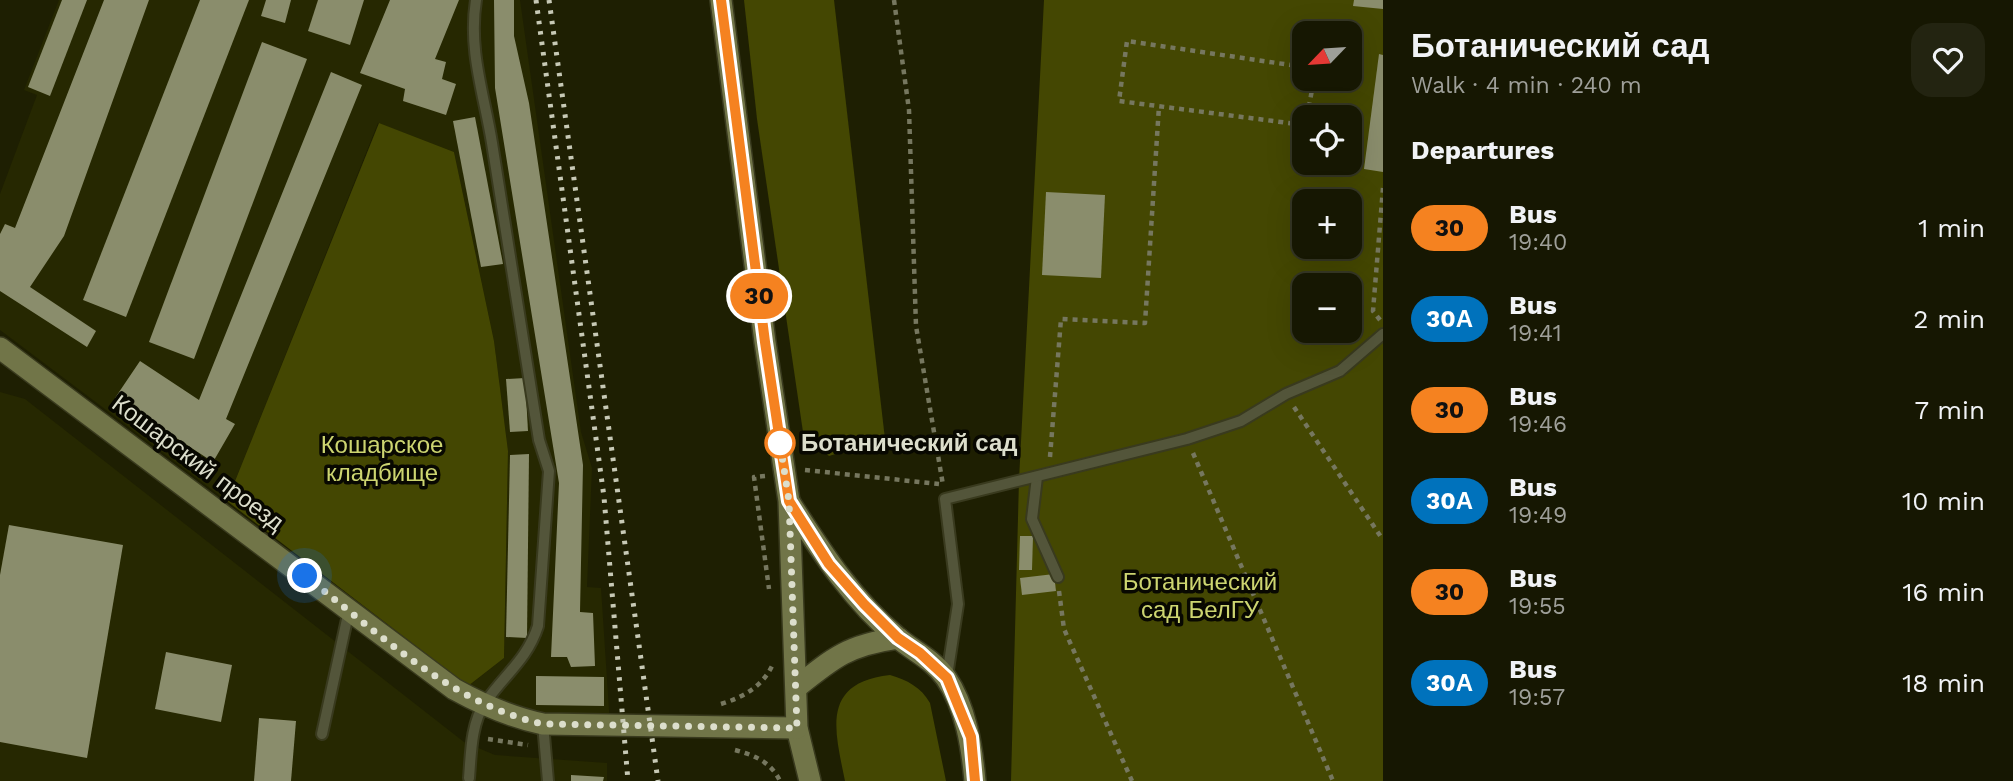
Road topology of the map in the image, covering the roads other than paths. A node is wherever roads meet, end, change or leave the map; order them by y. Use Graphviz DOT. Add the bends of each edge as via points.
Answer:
graph roads {
  1 [pos="476,0"];
  2 [pos="721,0"];
  3 [pos="1383,334"];
  4 [pos="0,350"];
  5 [pos="1037,477"];
  6 [pos="789,501"];
  7 [pos="1058,577"];
  8 [pos="349,610"];
  9 [pos="898,638"];
  10 [pos="947,678"];
  11 [pos="797,687"];
  12 [pos="483,705"];
  13 [pos="543,724"];
  14 [pos="797,728"];
  15 [pos="322,734"];
  16 [pos="469,778"];
  17 [pos="548,781"];
  18 [pos="810,781"];
  19 [pos="975,781"];
  1 -- 12 [label="lane" via="477,75 539,440 549,471 538,626 531,648"];
  2 -- 6 [label="main road"];
  3 -- 5 [label="lane" via="1340,372 1286,394 1241,421"];
  4 -- 8 [label="main road, Кошарский проезд"];
  5 -- 7 [label="lane" via="1032,519"];
  5 -- 10 [label="lane" via="946,499 958,604"];
  6 -- 9 [label="main road" via="829,564"];
  6 -- 11 [label="main road"];
  8 -- 12 [label="main road, Кошарский проезд" via="454,689"];
  8 -- 15 [label="lane"];
  9 -- 10 [label="main road"];
  9 -- 11 [label="main road" via="863,643 832,659"];
  10 -- 19 [label="main road" via="971,737"];
  11 -- 14 [label="main road"];
  12 -- 13 [label="main road, Кошарский проезд"];
  12 -- 16 [label="lane" via="473,737"];
  13 -- 14 [label="main road, Кошарский проезд"];
  13 -- 17 [label="lane"];
  14 -- 18 [label="main road"];
}
